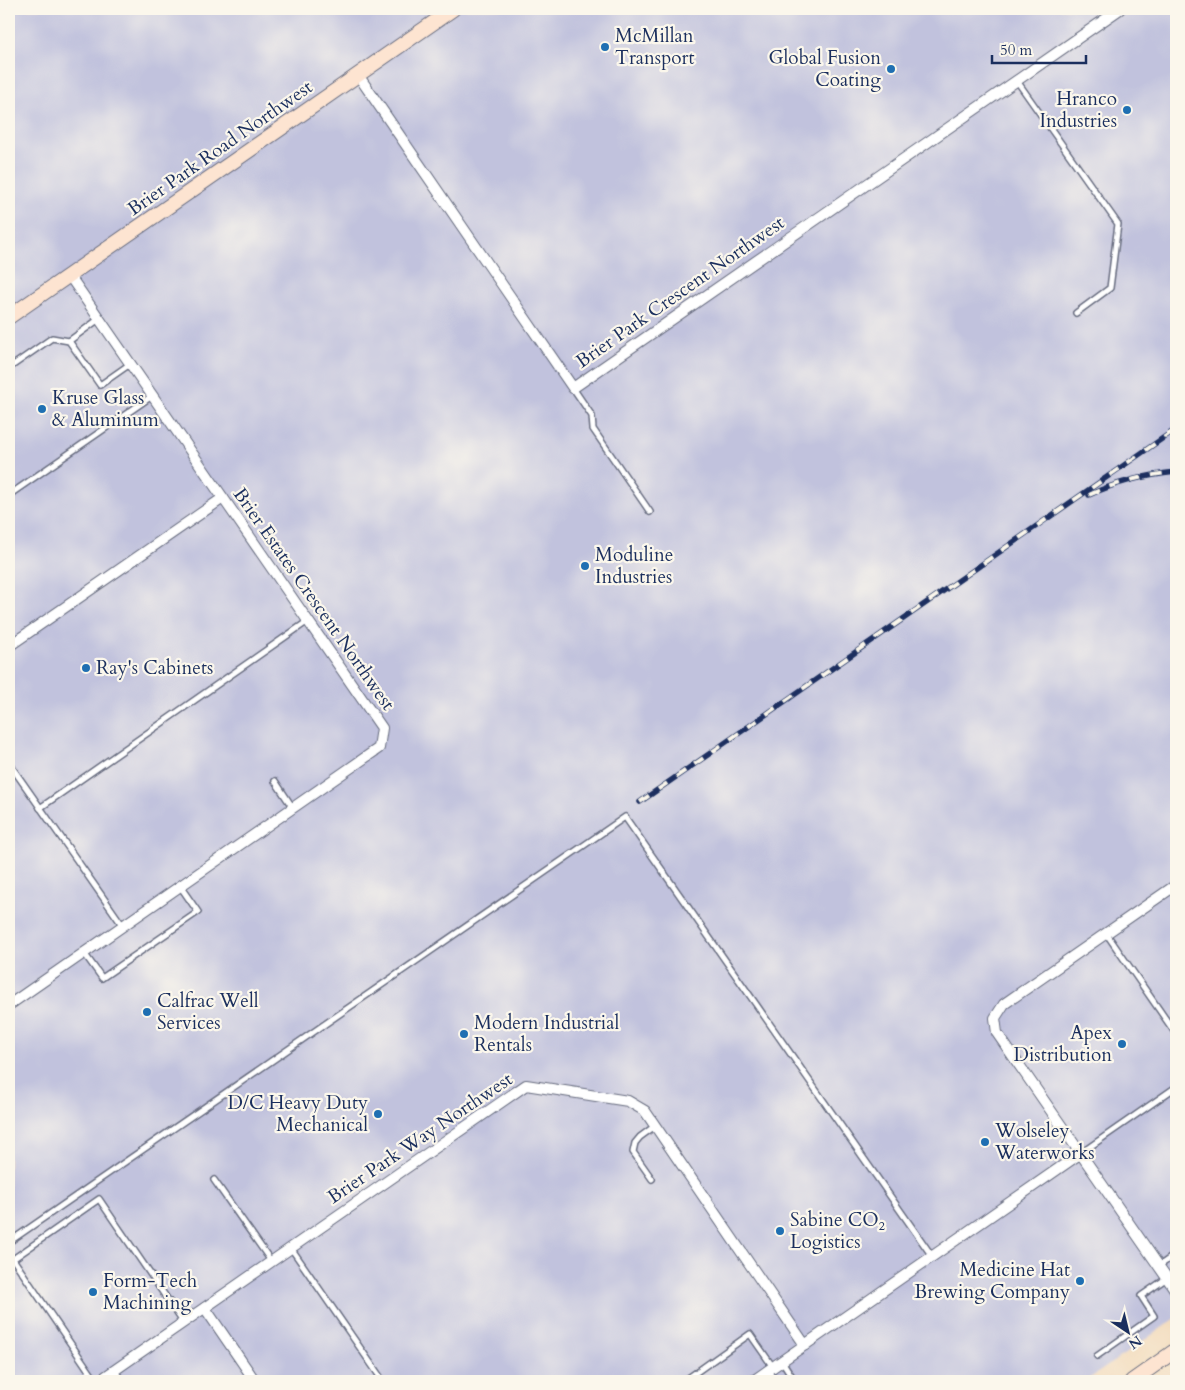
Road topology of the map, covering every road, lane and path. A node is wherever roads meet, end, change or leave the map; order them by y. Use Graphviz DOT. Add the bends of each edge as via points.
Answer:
graph roads {
  1 [pos="453,9"];
  2 [pos="1120,9"];
  3 [pos="358,74"];
  4 [pos="1017,80"];
  5 [pos="69,275"];
  6 [pos="1076,313"];
  7 [pos="9,317"];
  8 [pos="99,319"];
  9 [pos="68,341"];
  10 [pos="130,364"];
  11 [pos="9,368"];
  12 [pos="573,388"];
  13 [pos="152,396"];
  14 [pos="9,495"];
  15 [pos="223,498"];
  16 [pos="650,512"];
  17 [pos="308,620"];
  18 [pos="9,646"];
  19 [pos="9,762"];
  20 [pos="274,781"];
  21 [pos="40,808"];
  22 [pos="293,808"];
  23 [pos="1176,885"];
  24 [pos="180,886"];
  25 [pos="123,926"];
  26 [pos="1106,933"];
  27 [pos="84,952"];
  28 [pos="9,1004"];
  29 [pos="1176,1034"];
  30 [pos="1176,1087"];
  31 [pos="656,1126"];
  32 [pos="1080,1153"];
  33 [pos="652,1179"];
  34 [pos="214,1180"];
  35 [pos="9,1242"];
  36 [pos="291,1248"];
  37 [pos="1176,1254"];
  38 [pos="932,1257"];
  39 [pos="272,1262"];
  40 [pos="1159,1266"];
  41 [pos="1167,1278"];
  42 [pos="1176,1291"];
  43 [pos="205,1308"];
  44 [pos="184,1323"];
  45 [pos="805,1345"];
  46 [pos="1176,1350"];
  47 [pos="1097,1356"];
  48 [pos="774,1366"];
  49 [pos="115,1371"];
  50 [pos="98,1381"];
  51 [pos="122,1381"];
  52 [pos="255,1381"];
  53 [pos="384,1381"];
  54 [pos="684,1381"];
  55 [pos="752,1381"];
  56 [pos="776,1381"];
  57 [pos="796,1381"];
  58 [pos="1132,1381"];
  1 -- 3 [label="street, Brier Park Road Northwest"];
  2 -- 4 [label="street, Brier Park Crescent Northwest"];
  3 -- 5 [label="street, Brier Park Road Northwest"];
  3 -- 12 [label="street, Brier Park Crescent Northwest"];
  4 -- 6 [label="lane" via="1118,224 1110,288"];
  4 -- 12 [label="street, Brier Park Crescent Northwest"];
  5 -- 7 [label="street, Brier Park Road Northwest"];
  5 -- 8 [label="street, Brier Estates Crescent Northwest"];
  8 -- 9 [label="lane"];
  8 -- 10 [label="street, Brier Estates Crescent Northwest"];
  9 -- 10 [label="lane" via="100,385"];
  9 -- 11 [label="lane" via="52,338"];
  10 -- 13 [label="street, Brier Estates Crescent Northwest"];
  12 -- 16 [label="lane" via="592,416 593,428"];
  13 -- 14 [label="lane"];
  13 -- 15 [label="street, Brier Estates Crescent Northwest"];
  15 -- 17 [label="street, Brier Estates Crescent Northwest"];
  15 -- 18 [label="street"];
  17 -- 21 [label="lane"];
  17 -- 22 [label="street, Brier Estates Crescent Northwest" via="382,728 378,748"];
  19 -- 21 [label="lane"];
  20 -- 22 [label="lane"];
  21 -- 25 [label="lane"];
  22 -- 24 [label="street, Brier Estates Crescent Northwest"];
  23 -- 26 [label="street"];
  24 -- 25 [label="street, Brier Estates Crescent Northwest"];
  24 -- 27 [label="lane" via="198,912 102,978"];
  25 -- 27 [label="street, Brier Estates Crescent Northwest"];
  26 -- 29 [label="lane"];
  26 -- 32 [label="street" via="1004,1004 995,1018 997,1033"];
  27 -- 28 [label="street, Brier Estates Crescent Northwest"];
  30 -- 32 [label="lane"];
  31 -- 33 [label="lane" via="634,1143 633,1152"];
  31 -- 36 [label="street, Brier Park Way Northwest" via="645,1111 628,1101 526,1085"];
  31 -- 45 [label="street, Brier Park Way Northwest"];
  32 -- 38 [label="street"];
  32 -- 40 [label="street"];
  34 -- 39 [label="lane"];
  35 -- 38 [label="lane" via="625,817"];
  36 -- 39 [label="street, Brier Park Way Northwest"];
  36 -- 53 [label="lane"];
  37 -- 40 [label="lane"];
  38 -- 45 [label="street"];
  39 -- 43 [label="street, Brier Park Way Northwest"];
  40 -- 41 [label="street"];
  41 -- 42 [label="street"];
  41 -- 47 [label="lane" via="1141,1296 1154,1316"];
  43 -- 44 [label="street, Brier Park Way Northwest"];
  43 -- 52 [label="street"];
  44 -- 49 [label="street, Brier Park Way Northwest"];
  44 -- 50 [label="lane" via="99,1199 13,1259"];
  45 -- 48 [label="street"];
  46 -- 58 [label="street"];
  48 -- 54 [label="lane" via="750,1334"];
  48 -- 55 [label="street"];
  48 -- 56 [label="lane"];
  48 -- 57 [label="lane"];
  49 -- 50 [label="street, Brier Park Way Northwest"];
  49 -- 51 [label="lane"];
}
